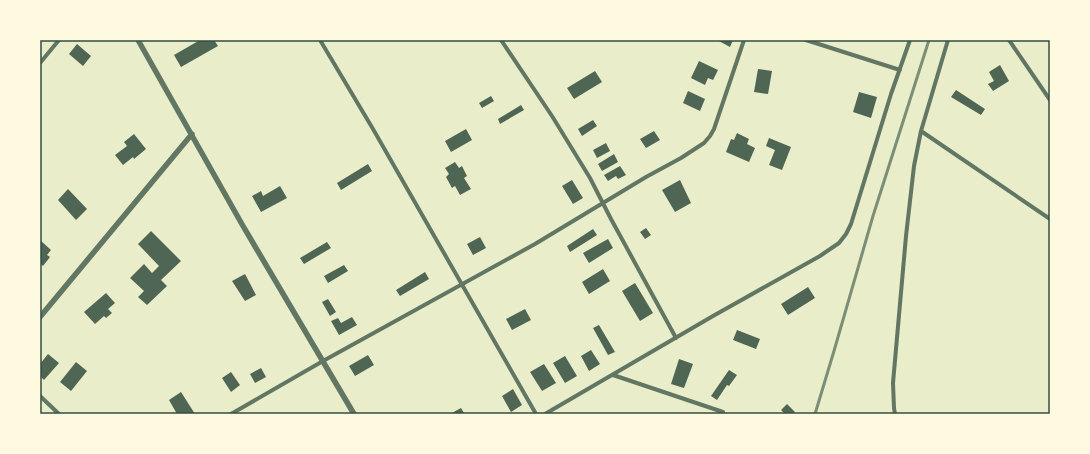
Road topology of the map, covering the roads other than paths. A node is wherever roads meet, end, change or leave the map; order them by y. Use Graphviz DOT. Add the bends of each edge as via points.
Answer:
graph roads {
  1 [pos="59,40"];
  2 [pos="138,40"];
  3 [pos="320,40"];
  4 [pos="501,40"];
  5 [pos="744,40"];
  6 [pos="806,40"];
  7 [pos="910,40"];
  8 [pos="948,40"];
  9 [pos="1009,40"];
  10 [pos="40,63"];
  11 [pos="900,70"];
  12 [pos="1050,100"];
  13 [pos="920,131"];
  14 [pos="192,134"];
  15 [pos="603,203"];
  16 [pos="1050,219"];
  17 [pos="461,284"];
  18 [pos="40,317"];
  19 [pos="676,338"];
  20 [pos="323,361"];
  21 [pos="613,375"];
  22 [pos="40,396"];
  23 [pos="723,412"];
  24 [pos="59,414"];
  25 [pos="231,414"];
  26 [pos="354,414"];
  27 [pos="536,414"];
  28 [pos="545,414"];
  29 [pos="895,414"];
  1 -- 10 [label="street"];
  2 -- 14 [label="street"];
  3 -- 17 [label="street"];
  4 -- 15 [label="street" via="552,116"];
  5 -- 15 [label="street" via="714,130 704,143"];
  6 -- 11 [label="street"];
  7 -- 11 [label="street"];
  8 -- 13 [label="street"];
  9 -- 12 [label="street"];
  11 -- 19 [label="street" via="851,224 839,243"];
  13 -- 16 [label="street"];
  13 -- 29 [label="street" via="906,236 893,383"];
  14 -- 18 [label="street"];
  14 -- 20 [label="street"];
  15 -- 17 [label="street"];
  15 -- 19 [label="street"];
  17 -- 20 [label="street"];
  17 -- 27 [label="street"];
  19 -- 21 [label="street"];
  20 -- 25 [label="street"];
  20 -- 26 [label="street"];
  21 -- 23 [label="street"];
  21 -- 28 [label="street"];
  22 -- 24 [label="street"];
}
